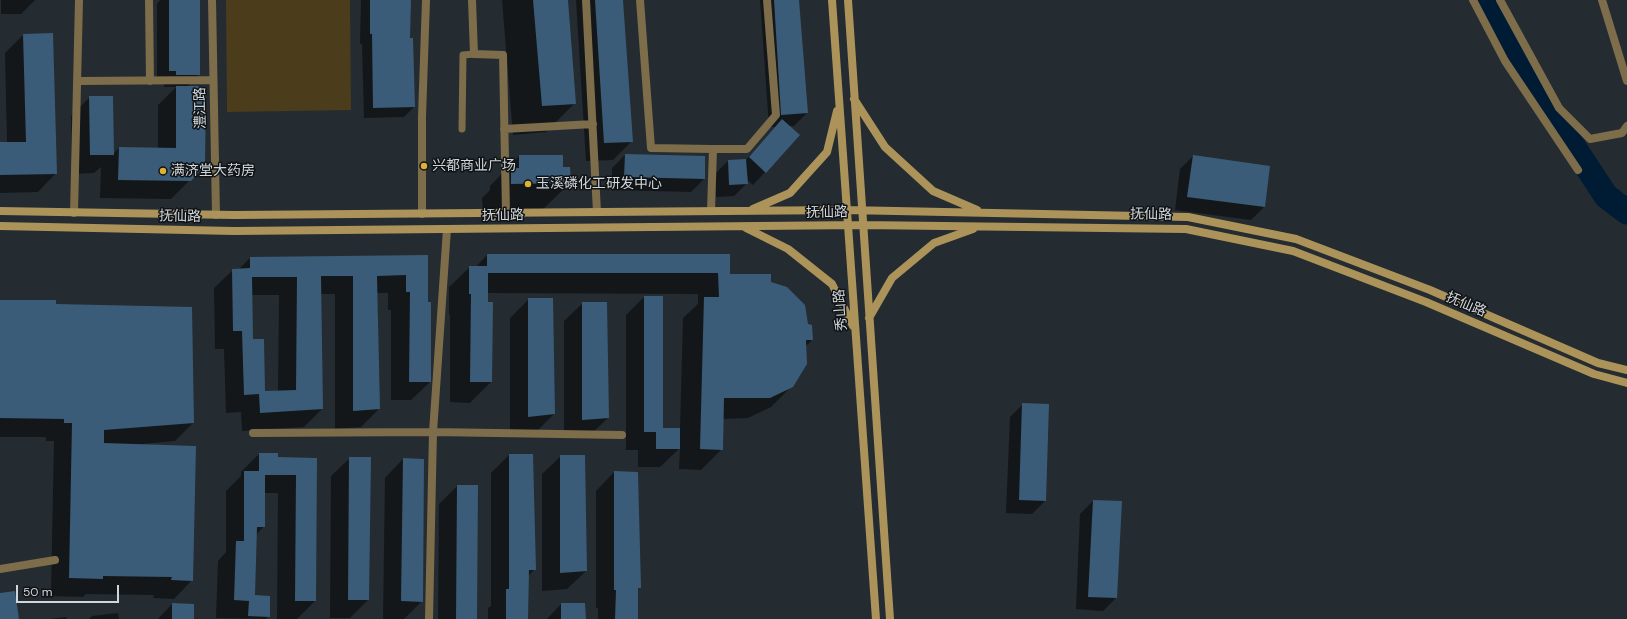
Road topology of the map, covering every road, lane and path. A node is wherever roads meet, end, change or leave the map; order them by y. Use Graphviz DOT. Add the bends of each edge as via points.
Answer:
graph roads {
  1 [pos="78,0"];
  2 [pos="149,0"];
  3 [pos="212,0"];
  4 [pos="426,0"];
  5 [pos="472,0"];
  6 [pos="586,0"];
  7 [pos="640,0"];
  8 [pos="767,0"];
  9 [pos="832,0"];
  10 [pos="848,0"];
  11 [pos="1473,0"];
  12 [pos="1500,0"];
  13 [pos="1602,0"];
  14 [pos="474,54"];
  15 [pos="213,80"];
  16 [pos="1627,80"];
  17 [pos="77,81"];
  18 [pos="150,81"];
  19 [pos="854,98"];
  20 [pos="839,102"];
  21 [pos="593,124"];
  22 [pos="1627,126"];
  23 [pos="462,129"];
  24 [pos="504,129"];
  25 [pos="713,149"];
  26 [pos="1578,170"];
  27 [pos="847,210"];
  28 [pos="861,210"];
  29 [pos="0,211"];
  30 [pos="711,211"];
  31 [pos="747,211"];
  32 [pos="597,212"];
  33 [pos="982,212"];
  34 [pos="74,213"];
  35 [pos="506,213"];
  36 [pos="422,214"];
  37 [pos="216,215"];
  38 [pos="862,225"];
  39 [pos="0,226"];
  40 [pos="744,226"];
  41 [pos="848,226"];
  42 [pos="979,226"];
  43 [pos="447,229"];
  44 [pos="869,319"];
  45 [pos="855,330"];
  46 [pos="1627,370"];
  47 [pos="1627,383"];
  48 [pos="433,432"];
  49 [pos="253,433"];
  50 [pos="622,435"];
  51 [pos="55,560"];
  52 [pos="0,569"];
  53 [pos="429,619"];
  54 [pos="876,619"];
  55 [pos="890,619"];
  1 -- 17 [label="street"];
  2 -- 18 [label="street"];
  3 -- 15 [label="street, 澧江路"];
  4 -- 36 [label="street"];
  5 -- 14 [label="street"];
  6 -- 21 [label="street"];
  7 -- 25 [label="street" via="651,148"];
  8 -- 25 [label="street" via="776,115 747,149"];
  9 -- 20 [label="main road, 秀山路"];
  10 -- 19 [label="main road, 秀山路"];
  11 -- 26 [label="street" via="1505,61"];
  12 -- 22 [label="street" via="1559,108 1590,139 1622,133"];
  13 -- 16 [label="street"];
  14 -- 23 [label="lane" via="463,54"];
  14 -- 24 [label="street" via="503,55"];
  15 -- 18 [label="street"];
  15 -- 37 [label="street, 澧江路"];
  17 -- 18 [label="street"];
  17 -- 34 [label="street"];
  19 -- 28 [label="main road, 秀山路"];
  19 -- 33 [label="main road" via="885,147 933,191"];
  20 -- 27 [label="main road, 秀山路"];
  20 -- 31 [label="main road" via="827,152 790,193"];
  21 -- 24 [label="street"];
  21 -- 32 [label="street"];
  24 -- 35 [label="street"];
  25 -- 30 [label="street"];
  27 -- 28 [label="main road, 抚仙路"];
  27 -- 31 [label="main road, 抚仙路"];
  27 -- 41 [label="main road, 秀山路"];
  28 -- 33 [label="main road, 抚仙路"];
  28 -- 38 [label="main road, 秀山路"];
  29 -- 34 [label="main road, 抚仙路"];
  30 -- 31 [label="main road, 抚仙路"];
  30 -- 32 [label="main road, 抚仙路"];
  32 -- 35 [label="main road, 抚仙路"];
  33 -- 46 [label="main road, 抚仙路" via="1188,216 1296,239 1430,290 1598,363"];
  34 -- 37 [label="main road, 抚仙路"];
  35 -- 36 [label="main road, 抚仙路"];
  36 -- 37 [label="main road, 抚仙路"];
  38 -- 41 [label="main road, 抚仙路"];
  38 -- 42 [label="main road, 抚仙路"];
  38 -- 44 [label="main road, 秀山路"];
  39 -- 43 [label="main road, 抚仙路" via="234,231"];
  40 -- 41 [label="main road, 抚仙路"];
  40 -- 43 [label="main road, 抚仙路"];
  40 -- 45 [label="main road" via="788,249 832,284"];
  41 -- 45 [label="main road, 秀山路"];
  42 -- 44 [label="main road" via="934,243 892,278"];
  42 -- 47 [label="main road, 抚仙路" via="1186,229 1293,251 1426,302 1594,374"];
  43 -- 48 [label="street"];
  44 -- 55 [label="main road, 秀山路"];
  45 -- 54 [label="main road, 秀山路"];
  48 -- 49 [label="street"];
  48 -- 50 [label="street"];
  48 -- 53 [label="street"];
  51 -- 52 [label="street"];
}
